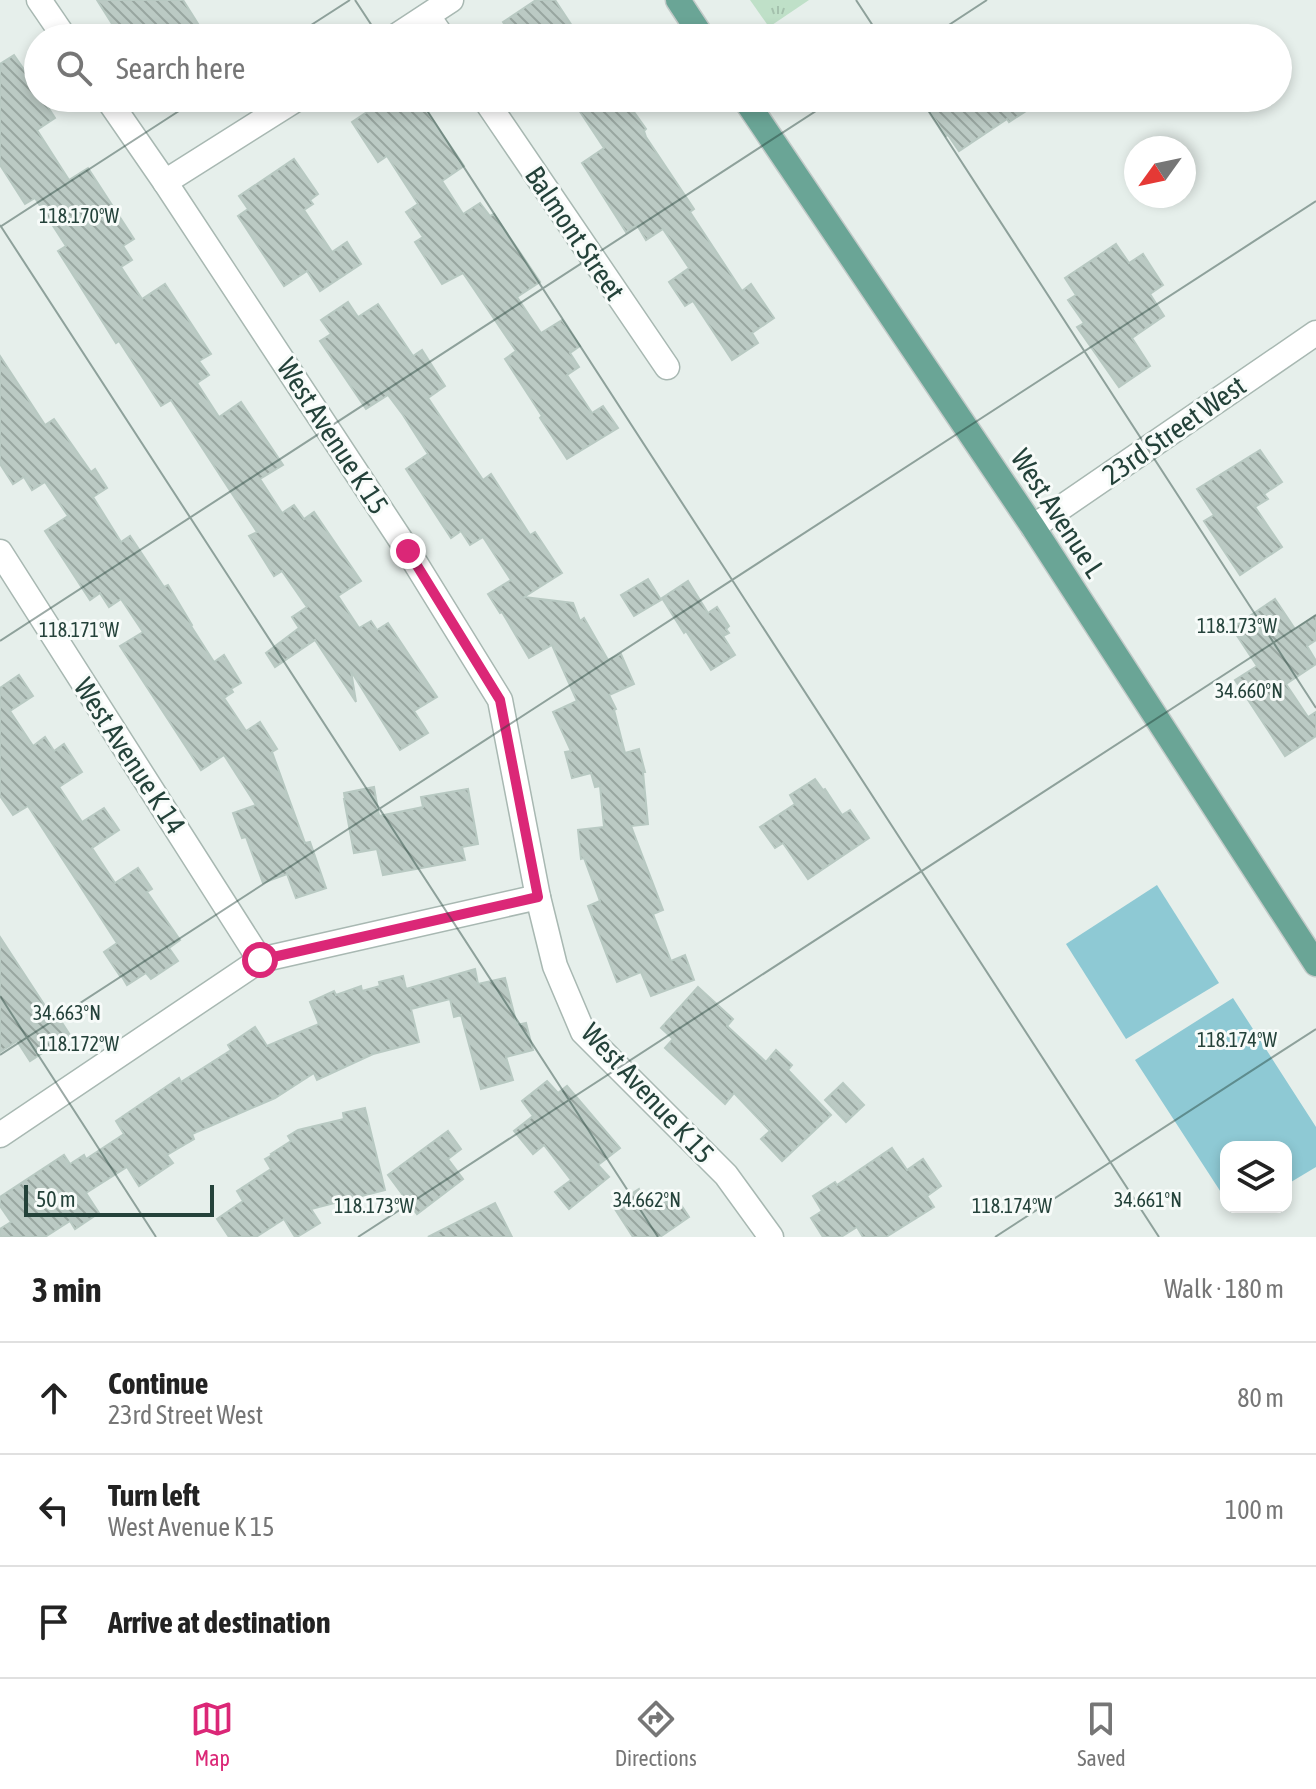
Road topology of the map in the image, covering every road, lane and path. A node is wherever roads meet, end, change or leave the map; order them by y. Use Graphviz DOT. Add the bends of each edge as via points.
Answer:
graph roads {
  1 [pos="39,0"];
  2 [pos="451,0"];
  3 [pos="678,0"];
  4 [pos="428,16"];
  5 [pos="55,24"];
  6 [pos="415,24"];
  7 [pos="433,24"];
  8 [pos="694,24"];
  9 [pos="117,112"];
  10 [pos="276,112"];
  11 [pos="494,112"];
  12 [pos="753,112"];
  13 [pos="165,182"];
  14 [pos="1316,333"];
  15 [pos="667,367"];
  16 [pos="1033,527"];
  17 [pos="0,552"];
  18 [pos="538,897"];
  19 [pos="260,960"];
  20 [pos="1316,964"];
  21 [pos="0,1135"];
  22 [pos="771,1237"];
  1 -- 5 [label="street"];
  2 -- 4 [label="street"];
  3 -- 8 [label="main road"];
  4 -- 6 [label="street"];
  4 -- 7 [label="street"];
  9 -- 13 [label="street, West Avenue K 15"];
  10 -- 13 [label="street"];
  11 -- 15 [label="street, Balmont Street"];
  12 -- 16 [label="main road, West Avenue L"];
  13 -- 18 [label="street, West Avenue K 15" via="500,700"];
  14 -- 16 [label="street, 23rd Street West"];
  16 -- 20 [label="main road, West Avenue L"];
  17 -- 19 [label="street, West Avenue K 14"];
  18 -- 19 [label="street"];
  18 -- 22 [label="street, West Avenue K 15" via="555,966 583,1032 726,1175"];
  19 -- 21 [label="street"];
}
